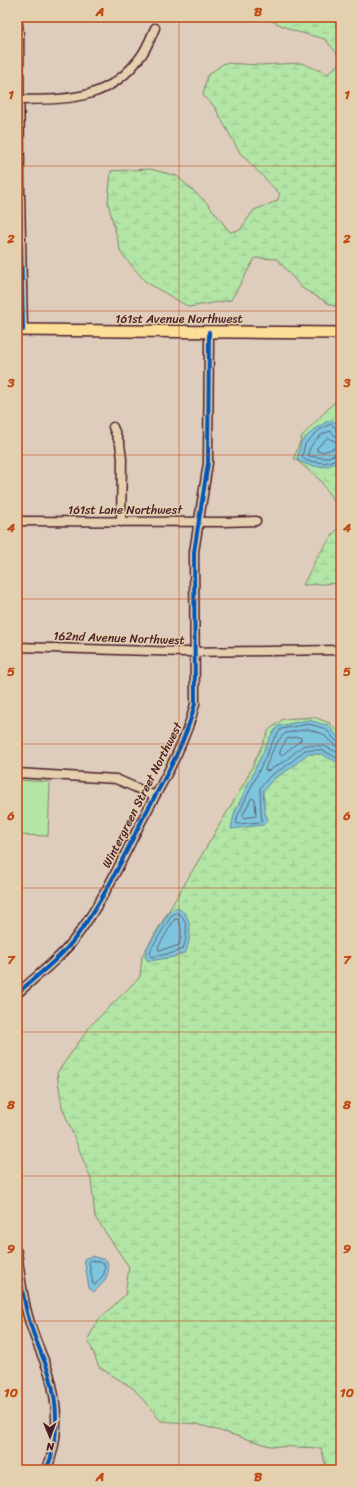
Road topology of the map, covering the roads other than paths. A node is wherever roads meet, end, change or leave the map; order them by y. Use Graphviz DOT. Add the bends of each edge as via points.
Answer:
graph roads {
  1 [pos="17,17"];
  2 [pos="155,28"];
  3 [pos="19,100"];
  4 [pos="20,330"];
  5 [pos="209,332"];
  6 [pos="341,333"];
  7 [pos="113,427"];
  8 [pos="17,521"];
  9 [pos="198,521"];
  10 [pos="256,521"];
  11 [pos="121,522"];
  12 [pos="17,647"];
  13 [pos="341,650"];
  14 [pos="195,652"];
  15 [pos="17,773"];
  16 [pos="155,796"];
  17 [pos="17,994"];
  18 [pos="17,1252"];
  19 [pos="46,1470"];
  1 -- 3 [label="street"];
  2 -- 3 [label="street" via="142,55 127,73 108,87 84,96"];
  3 -- 4 [label="street"];
  4 -- 5 [label="main road, 161st Avenue Northwest"];
  5 -- 6 [label="main road, 161st Avenue Northwest"];
  5 -- 9 [label="street, Wintergreen Street Northwest" via="208,463"];
  7 -- 11 [label="street" via="120,444 122,459"];
  8 -- 11 [label="street, 161st Lane Northwest"];
  9 -- 10 [label="street, 161st Lane Northwest"];
  9 -- 11 [label="street, 161st Lane Northwest"];
  9 -- 14 [label="street, Wintergreen Street Northwest" via="194,552"];
  12 -- 14 [label="street, 162nd Avenue Northwest"];
  13 -- 14 [label="street, 162nd Avenue Northwest"];
  14 -- 16 [label="street, Wintergreen Street Northwest" via="195,704 192,716"];
  15 -- 16 [label="street" via="116,779"];
  16 -- 17 [label="street, Wintergreen Street Northwest" via="99,904 76,938"];
  18 -- 19 [label="street" via="27,1315 48,1373 55,1403 54,1445"];
}
